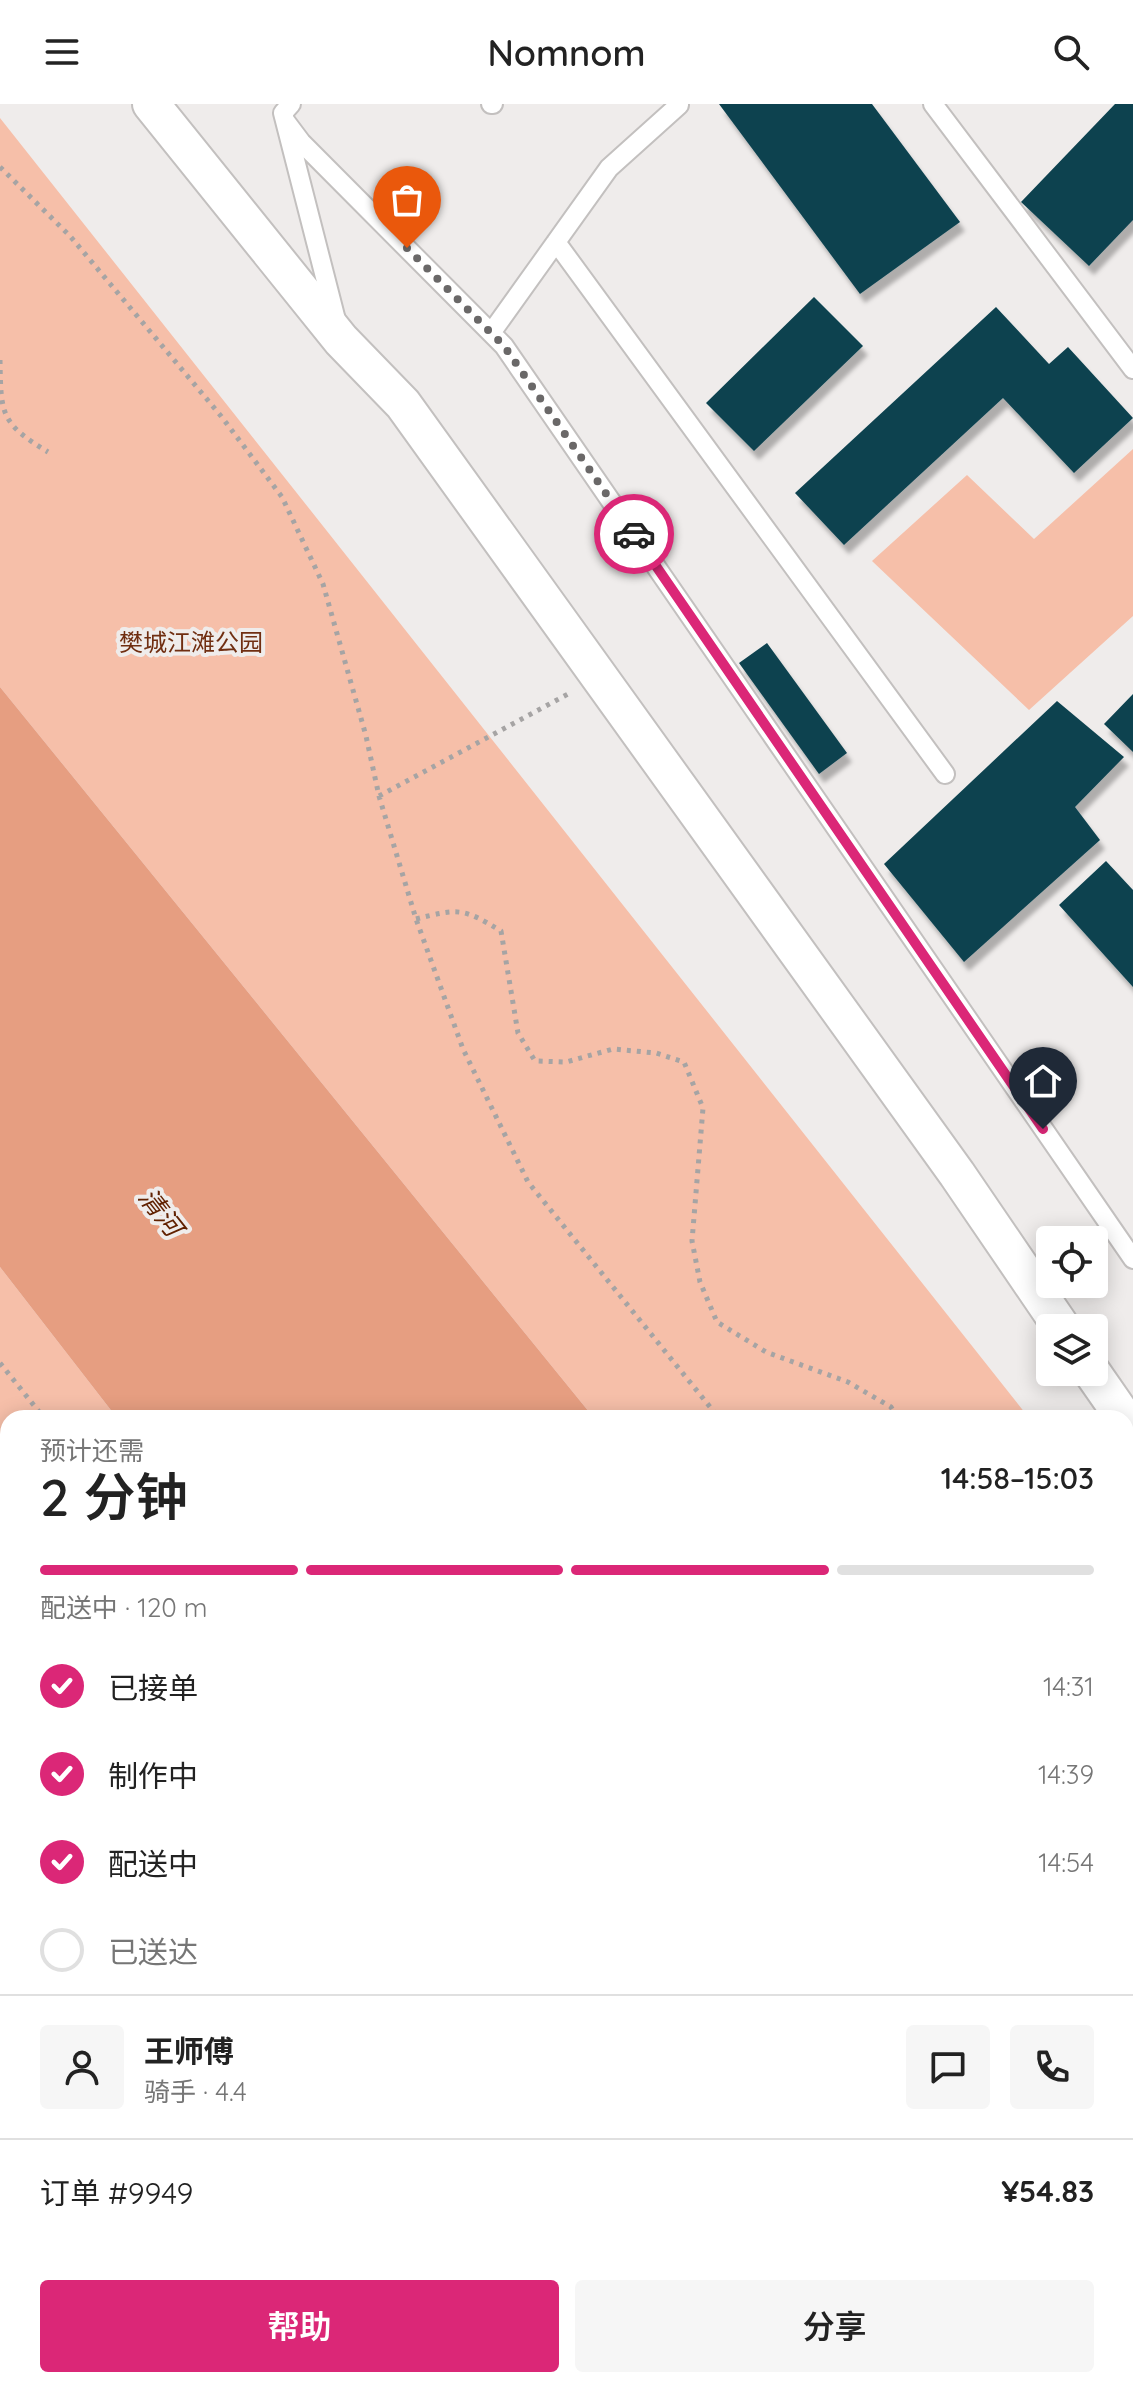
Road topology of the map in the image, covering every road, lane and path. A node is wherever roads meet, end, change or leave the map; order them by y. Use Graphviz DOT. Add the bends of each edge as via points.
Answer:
graph roads {
  1 [pos="151,104"];
  2 [pos="933,104"];
  3 [pos="679,105"];
  4 [pos="288,113"];
  5 [pos="0,167"];
  6 [pos="556,242"];
  7 [pos="491,333"];
  8 [pos="341,340"];
  9 [pos="0,360"];
  10 [pos="1133,369"];
  11 [pos="48,452"];
  12 [pos="599,677"];
  13 [pos="945,774"];
  14 [pos="379,796"];
  15 [pos="416,919"];
  16 [pos="1133,1259"];
  17 [pos="1052,1314"];
  18 [pos="0,1363"];
  19 [pos="1102,1386"];
  20 [pos="38,1410"];
  21 [pos="713,1410"];
  22 [pos="893,1410"];
  23 [pos="1118,1410"];
  1 -- 8 [label="street"];
  2 -- 10 [label="lane"];
  3 -- 6 [label="lane" via="609,168"];
  4 -- 7 [label="lane" via="301,142"];
  4 -- 8 [label="lane"];
  5 -- 14 [label="path" via="70,236 282,497 323,584"];
  6 -- 7 [label="lane"];
  6 -- 13 [label="lane"];
  7 -- 16 [label="lane"];
  8 -- 12 [label="street" via="403,404"];
  9 -- 11 [label="path" via="4,413 19,435"];
  12 -- 14 [label="path"];
  12 -- 17 [label="street"];
  14 -- 15 [label="path"];
  15 -- 21 [label="path" via="463,1049 528,1182"];
  15 -- 22 [label="path" via="469,912 501,931 518,1033 535,1061 566,1062 613,1049 684,1062 703,1108 692,1241 700,1282 717,1322 766,1352 848,1382"];
  18 -- 20 [label="path"];
  19 -- 23 [label="street"];
}
